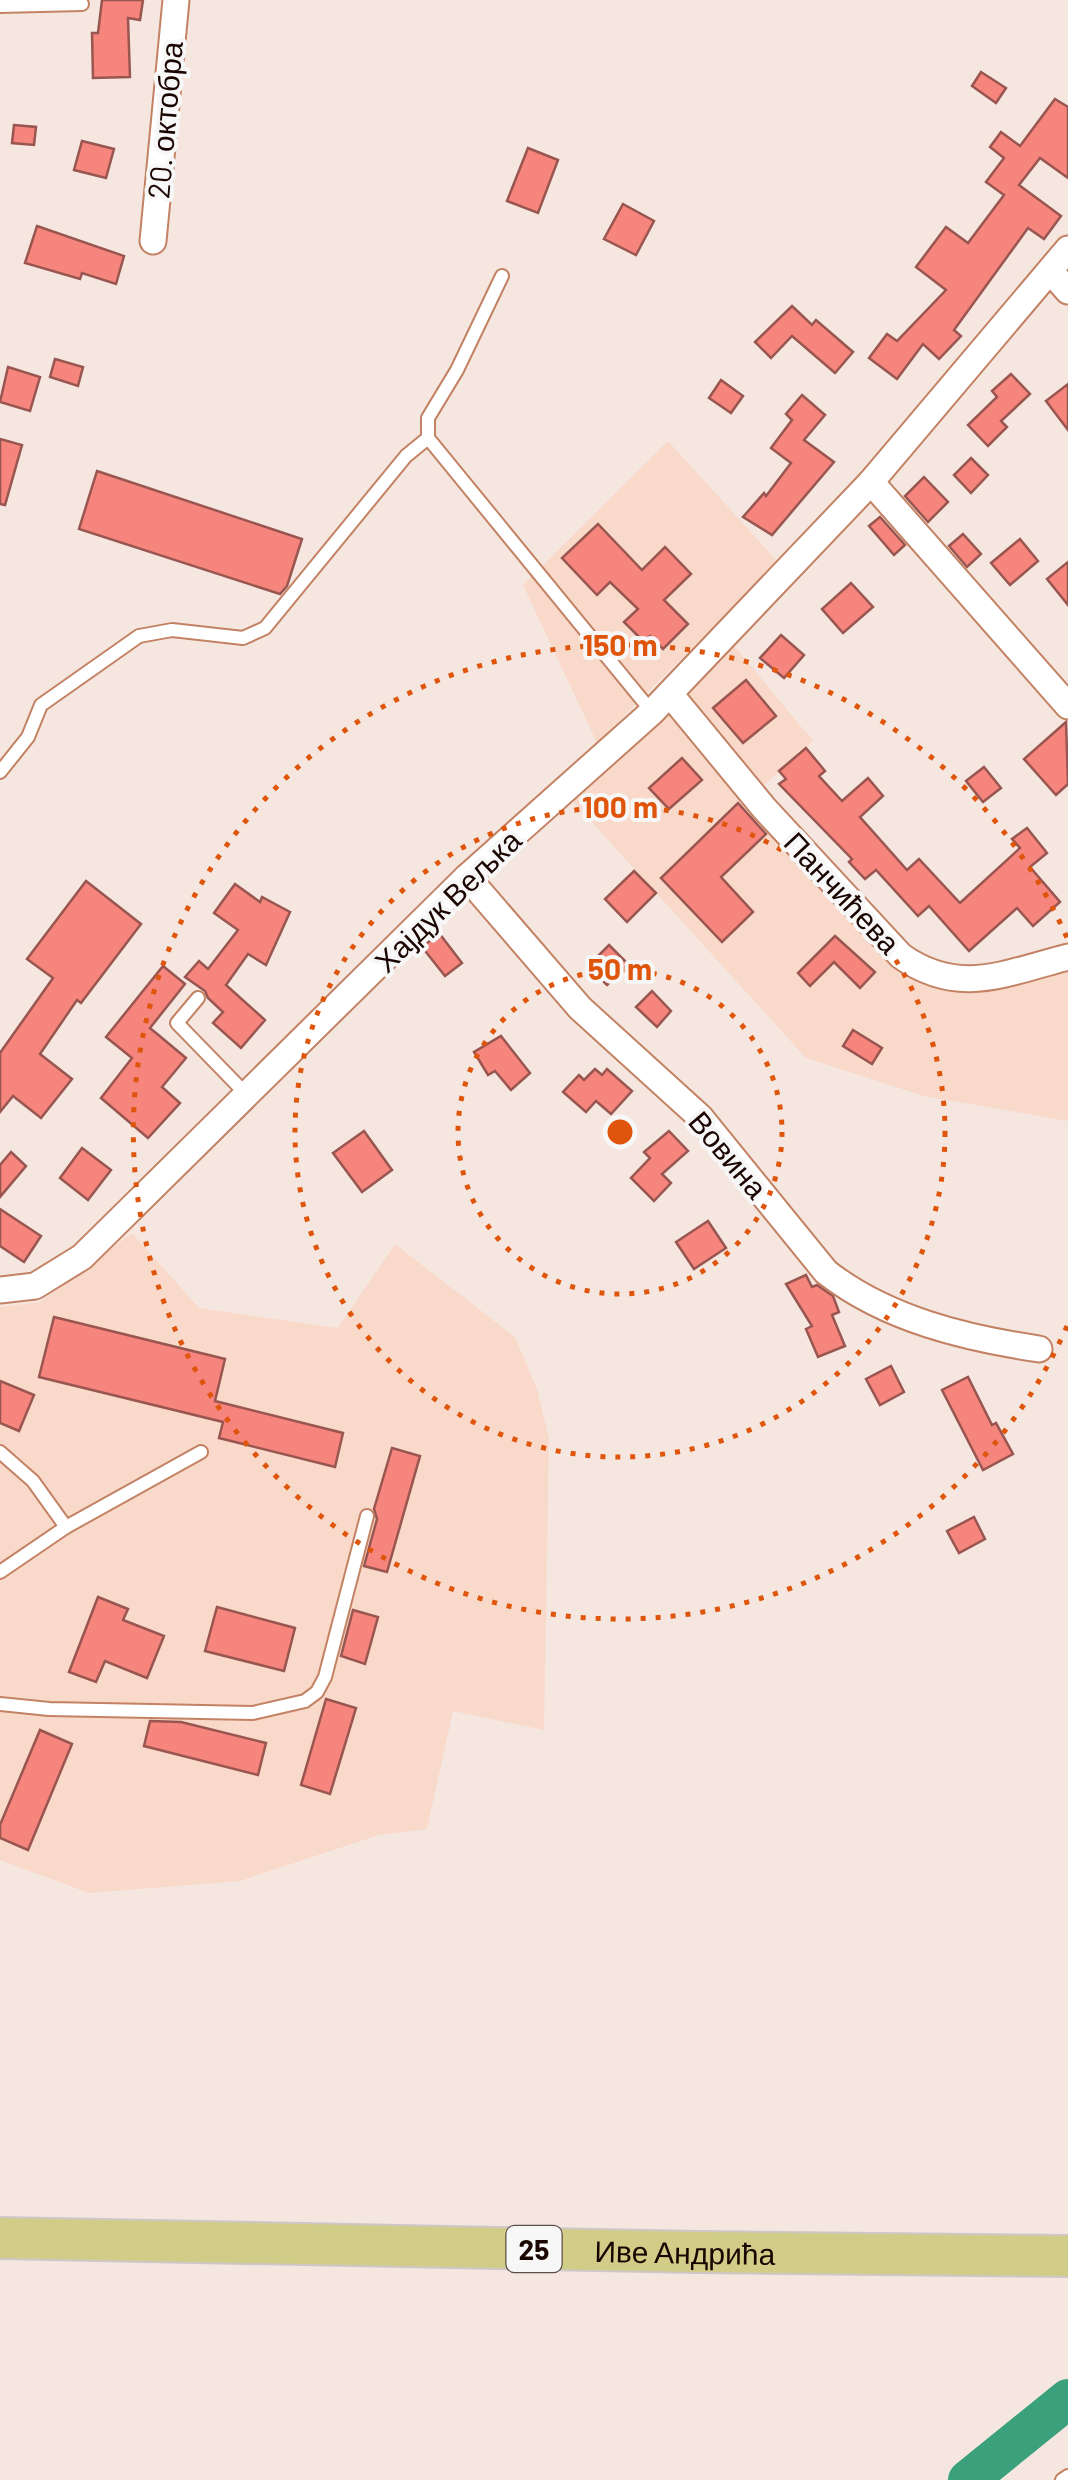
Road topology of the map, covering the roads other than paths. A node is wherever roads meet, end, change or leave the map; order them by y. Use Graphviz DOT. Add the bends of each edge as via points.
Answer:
graph roads {
  1 [pos="176,0"];
  2 [pos="82,4"];
  3 [pos="0,6"];
  4 [pos="153,240"];
  5 [pos="1068,249"];
  6 [pos="502,276"];
  7 [pos="1059,282"];
  8 [pos="428,438"];
  9 [pos="871,482"];
  10 [pos="661,703"];
  11 [pos="1068,706"];
  12 [pos="0,772"];
  13 [pos="467,877"];
  14 [pos="1068,957"];
  15 [pos="198,998"];
  16 [pos="247,1095"];
  17 [pos="0,1290"];
  18 [pos="1040,1349"];
  19 [pos="0,1452"];
  20 [pos="202,1452"];
  21 [pos="366,1516"];
  22 [pos="66,1527"];
  23 [pos="0,1572"];
  24 [pos="0,1704"];
  25 [pos="0,2238"];
  26 [pos="1068,2256"];
  1 -- 4 [label="street, 20. октобра"];
  2 -- 3 [label="lane"];
  5 -- 7 [label="street, Хајдук Вељка"];
  6 -- 8 [label="lane" via="428,418"];
  7 -- 9 [label="street, Хајдук Вељка"];
  8 -- 10 [label="lane"];
  8 -- 12 [label="lane" via="265,628 243,638 172,630 139,636 40,705 28,737"];
  9 -- 10 [label="street, Хајдук Вељка"];
  9 -- 11 [label="street"];
  10 -- 13 [label="street, Хајдук Вељка"];
  10 -- 14 [label="street, Панчићева" via="916,966 972,982"];
  13 -- 16 [label="street, Хајдук Вељка"];
  13 -- 18 [label="street, Вовина" via="580,1008 712,1132 826,1272 883,1307 969,1336"];
  15 -- 16 [label="lane" via="177,1023"];
  16 -- 17 [label="street, Хајдук Вељка" via="82,1257 34,1286"];
  19 -- 22 [label="lane"];
  20 -- 22 [label="lane"];
  21 -- 24 [label="lane" via="325,1677 305,1701 253,1713"];
  22 -- 23 [label="lane"];
  25 -- 26 [label="main road, Иве Андрића / 25"];
}
